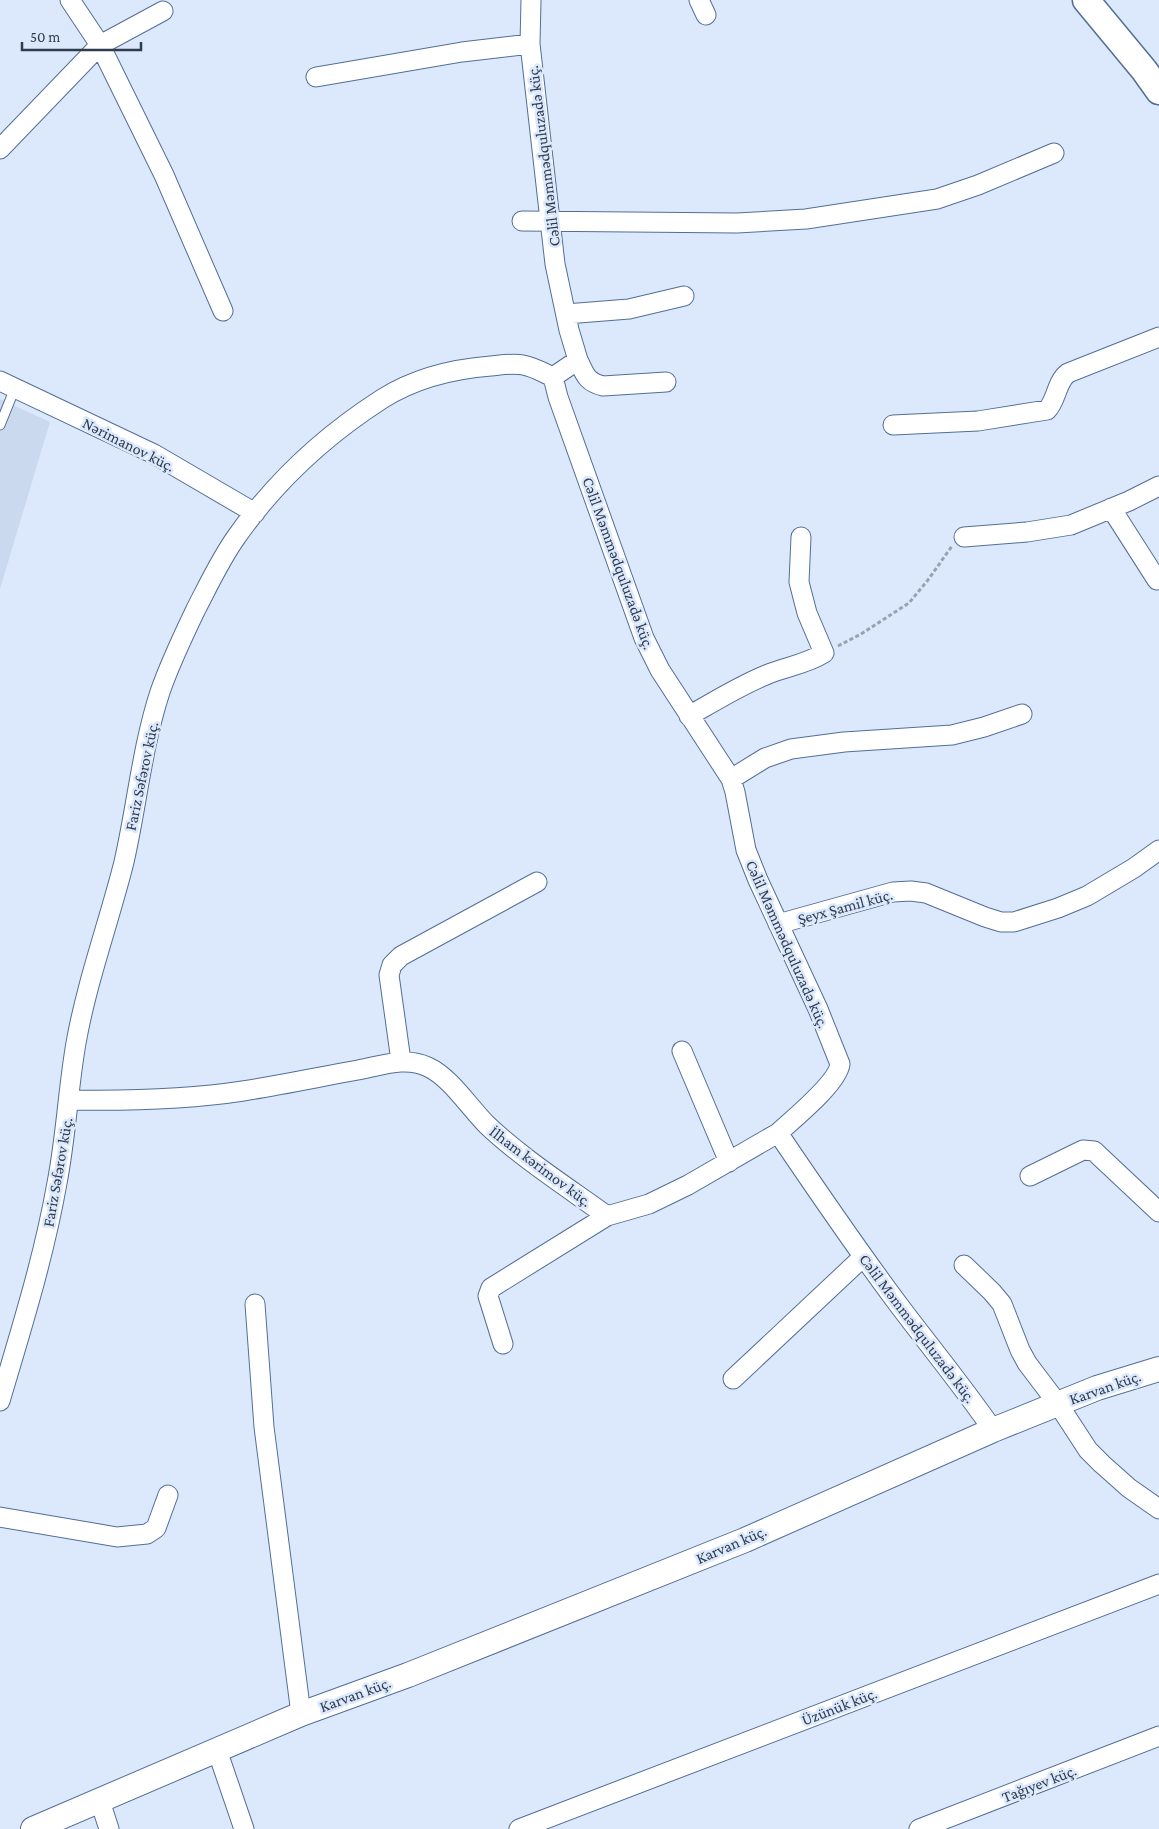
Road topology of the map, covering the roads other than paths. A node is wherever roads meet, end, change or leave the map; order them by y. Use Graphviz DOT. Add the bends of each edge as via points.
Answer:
graph roads {
  1 [pos="70,0"];
  2 [pos="531,0"];
  3 [pos="1086,0"];
  4 [pos="163,11"];
  5 [pos="530,44"];
  6 [pos="100,45"];
  7 [pos="316,77"];
  8 [pos="1159,91"];
  9 [pos="0,149"];
  10 [pos="1054,154"];
  11 [pos="551,220"];
  12 [pos="522,221"];
  13 [pos="684,296"];
  14 [pos="223,311"];
  15 [pos="566,314"];
  16 [pos="1159,337"];
  17 [pos="578,360"];
  18 [pos="553,377"];
  19 [pos="666,382"];
  20 [pos="8,384"];
  21 [pos="0,425"];
  22 [pos="893,425"];
  23 [pos="1159,486"];
  24 [pos="1111,508"];
  25 [pos="255,513"];
  26 [pos="801,537"];
  27 [pos="964,537"];
  28 [pos="1157,580"];
  29 [pos="1022,714"];
  30 [pos="689,716"];
  31 [pos="730,779"];
  32 [pos="1156,859"];
  33 [pos="537,882"];
  34 [pos="778,924"];
  35 [pos="682,1051"];
  36 [pos="400,1061"];
  37 [pos="69,1100"];
  38 [pos="778,1133"];
  39 [pos="729,1162"];
  40 [pos="1030,1176"];
  41 [pos="1159,1212"];
  42 [pos="607,1216"];
  43 [pos="863,1257"];
  44 [pos="964,1265"];
  45 [pos="255,1304"];
  46 [pos="502,1344"];
  47 [pos="1159,1369"];
  48 [pos="733,1379"];
  49 [pos="0,1401"];
  50 [pos="1058,1404"];
  51 [pos="993,1430"];
  52 [pos="168,1495"];
  53 [pos="1159,1509"];
  54 [pos="0,1517"];
  55 [pos="1159,1584"];
  56 [pos="301,1714"];
  57 [pos="1159,1736"];
  58 [pos="217,1750"];
  59 [pos="100,1802"];
  60 [pos="33,1829"];
  61 [pos="109,1829"];
  62 [pos="244,1829"];
  63 [pos="519,1829"];
  64 [pos="919,1829"];
  1 -- 6 [label="street"];
  2 -- 5 [label="street, Cəlil Məmmədquluzadə küç."];
  3 -- 8 [label="main road"];
  4 -- 6 [label="street"];
  5 -- 7 [label="street"];
  5 -- 11 [label="street, Cəlil Məmmədquluzadə küç."];
  6 -- 9 [label="street"];
  6 -- 14 [label="street" via="164,175"];
  10 -- 11 [label="street" via="937,199 806,219 737,224"];
  11 -- 12 [label="street"];
  11 -- 15 [label="street, Cəlil Məmmədquluzadə küç." via="555,264"];
  13 -- 15 [label="street" via="629,310"];
  15 -- 17 [label="street, Cəlil Məmmədquluzadə küç."];
  16 -- 22 [label="street" via="1068,373 1062,378 1047,410 978,422"];
  17 -- 18 [label="street"];
  17 -- 19 [label="street, Cəlil Məmmədquluzadə küç." via="587,379 595,384"];
  18 -- 25 [label="street, Fariz Səfərov küç." via="524,365 510,364 458,370 421,379 394,391 314,450"];
  18 -- 30 [label="street, Cəlil Məmmədquluzadə küç." via="644,638"];
  20 -- 21 [label="lane"];
  20 -- 25 [label="street, Nərimanov küç." via="154,454"];
  23 -- 24 [label="street"];
  24 -- 27 [label="street" via="1071,525"];
  24 -- 28 [label="street"];
  25 -- 37 [label="street, Fariz Səfərov küç." via="236,536 212,579 177,648 160,693 124,861 83,1012"];
  26 -- 30 [label="street" via="799,582 807,613 824,653 744,684"];
  29 -- 31 [label="street" via="952,735 790,749 765,758"];
  30 -- 31 [label="street, Cəlil Məmmədquluzadə küç."];
  31 -- 34 [label="street, Cəlil Məmmədquluzadə küç." via="746,850"];
  32 -- 34 [label="street, Şeyx Şamil küç." via="1087,896 1014,922 1001,922 910,891 893,892"];
  33 -- 36 [label="street" via="401,956 392,965 389,976"];
  34 -- 38 [label="street, Cəlil Məmmədquluzadə küç." via="840,1064 831,1083"];
  35 -- 39 [label="street"];
  36 -- 37 [label="street, İlham kərimov küç." via="241,1091 150,1100"];
  36 -- 42 [label="street, İlham kərimov küç." via="428,1067 441,1075 487,1125 521,1154"];
  37 -- 49 [label="street, Fariz Səfərov küç." via="57,1187"];
  38 -- 39 [label="street, İlham kərimov küç."];
  38 -- 43 [label="street, Cəlil Məmmədquluzadə küç."];
  39 -- 42 [label="street, İlham kərimov küç." via="649,1204"];
  40 -- 41 [label="street" via="1083,1150 1094,1151"];
  42 -- 46 [label="street" via="491,1288 488,1296"];
  43 -- 48 [label="street"];
  43 -- 51 [label="street, Cəlil Məmmədquluzadə küç."];
  44 -- 50 [label="street" via="1002,1304 1020,1350"];
  45 -- 56 [label="street, Karvan küç." via="264,1427"];
  47 -- 50 [label="street, Karvan küç."];
  50 -- 51 [label="street, Karvan küç."];
  50 -- 53 [label="street" via="1092,1454 1129,1488"];
  51 -- 56 [label="street, Karvan küç." via="745,1540 408,1675"];
  52 -- 54 [label="street" via="156,1528 147,1534 117,1537"];
  55 -- 63 [label="street, Üzünük küç."];
  56 -- 58 [label="street, Karvan küç."];
  57 -- 64 [label="street, Tağıyev küç."];
  58 -- 59 [label="street, Karvan küç."];
  58 -- 62 [label="street"];
  59 -- 60 [label="street, Karvan küç."];
  59 -- 61 [label="street"];
}
